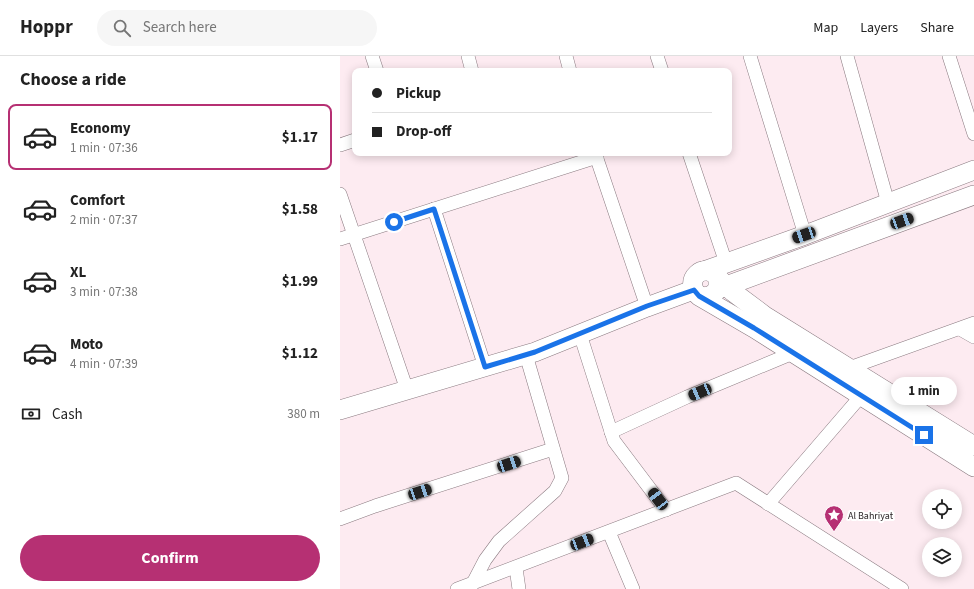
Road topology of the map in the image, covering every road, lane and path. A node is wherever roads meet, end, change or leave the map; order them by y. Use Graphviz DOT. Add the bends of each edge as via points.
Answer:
graph roads {
  1 [pos="372,56"];
  2 [pos="468,56"];
  3 [pos="566,56"];
  4 [pos="657,56"];
  5 [pos="750,56"];
  6 [pos="847,56"];
  7 [pos="949,56"];
  8 [pos="376,68"];
  9 [pos="471,68"];
  10 [pos="569,68"];
  11 [pos="661,68"];
  12 [pos="974,134"];
  13 [pos="352,141"];
  14 [pos="340,145"];
  15 [pos="593,156"];
  16 [pos="596,156"];
  17 [pos="690,156"];
  18 [pos="974,170"];
  19 [pos="340,194"];
  20 [pos="974,195"];
  21 [pos="888,203"];
  22 [pos="434,209"];
  23 [pos="354,235"];
  24 [pos="804,235"];
  25 [pos="340,239"];
  26 [pos="718,277"];
  27 [pos="744,278"];
  28 [pos="697,293"];
  29 [pos="740,298"];
  30 [pos="647,306"];
  31 [pos="974,323"];
  32 [pos="960,329"];
  33 [pos="580,334"];
  34 [pos="974,337"];
  35 [pos="793,353"];
  36 [pos="526,355"];
  37 [pos="485,367"];
  38 [pos="849,368"];
  39 [pos="407,390"];
  40 [pos="861,396"];
  41 [pos="340,410"];
  42 [pos="611,432"];
  43 [pos="974,446"];
  44 [pos="553,449"];
  45 [pos="974,467"];
  46 [pos="768,504"];
  47 [pos="666,510"];
  48 [pos="340,519"];
  49 [pos="609,532"];
  50 [pos="516,568"];
  51 [pos="472,584"];
  52 [pos="457,589"];
  53 [pos="519,589"];
  54 [pos="633,589"];
  55 [pos="902,589"];
  1 -- 8 [label="street"];
  2 -- 9 [label="street"];
  3 -- 10 [label="street"];
  4 -- 11 [label="street"];
  5 -- 24 [label="street"];
  6 -- 21 [label="street"];
  7 -- 12 [label="street"];
  13 -- 14 [label="street"];
  15 -- 22 [label="street"];
  16 -- 30 [label="street"];
  17 -- 26 [label="street"];
  18 -- 21 [label="street"];
  19 -- 23 [label="street"];
  20 -- 27 [label="street"];
  21 -- 24 [label="street"];
  22 -- 23 [label="street"];
  22 -- 37 [label="street"];
  23 -- 25 [label="street"];
  23 -- 39 [label="street"];
  24 -- 26 [label="street"];
  26 -- 27 [label="street"];
  26 -- 28 [label="street" via="711,296"];
  26 -- 28 [label="street" via="696,274 692,286"];
  26 -- 29 [label="street"];
  27 -- 29 [label="street" via="739,289"];
  28 -- 30 [label="street"];
  28 -- 35 [label="street"];
  29 -- 38 [label="street"];
  30 -- 33 [label="street"];
  31 -- 32 [label="street"];
  32 -- 34 [label="street"];
  32 -- 38 [label="street"];
  33 -- 36 [label="street"];
  33 -- 42 [label="street"];
  35 -- 40 [label="street"];
  35 -- 42 [label="street"];
  36 -- 37 [label="street"];
  36 -- 44 [label="street"];
  37 -- 39 [label="street"];
  38 -- 43 [label="street"];
  39 -- 41 [label="street"];
  40 -- 45 [label="street"];
  40 -- 46 [label="street"];
  42 -- 47 [label="street" via="614,441"];
  44 -- 48 [label="street"];
  44 -- 51 [label="street" via="562,478 555,491 499,541"];
  46 -- 47 [label="street" via="736,484"];
  46 -- 55 [label="street"];
  47 -- 49 [label="street"];
  49 -- 50 [label="street"];
  49 -- 54 [label="street"];
  50 -- 51 [label="street"];
  50 -- 53 [label="street"];
  51 -- 52 [label="street"];
}
